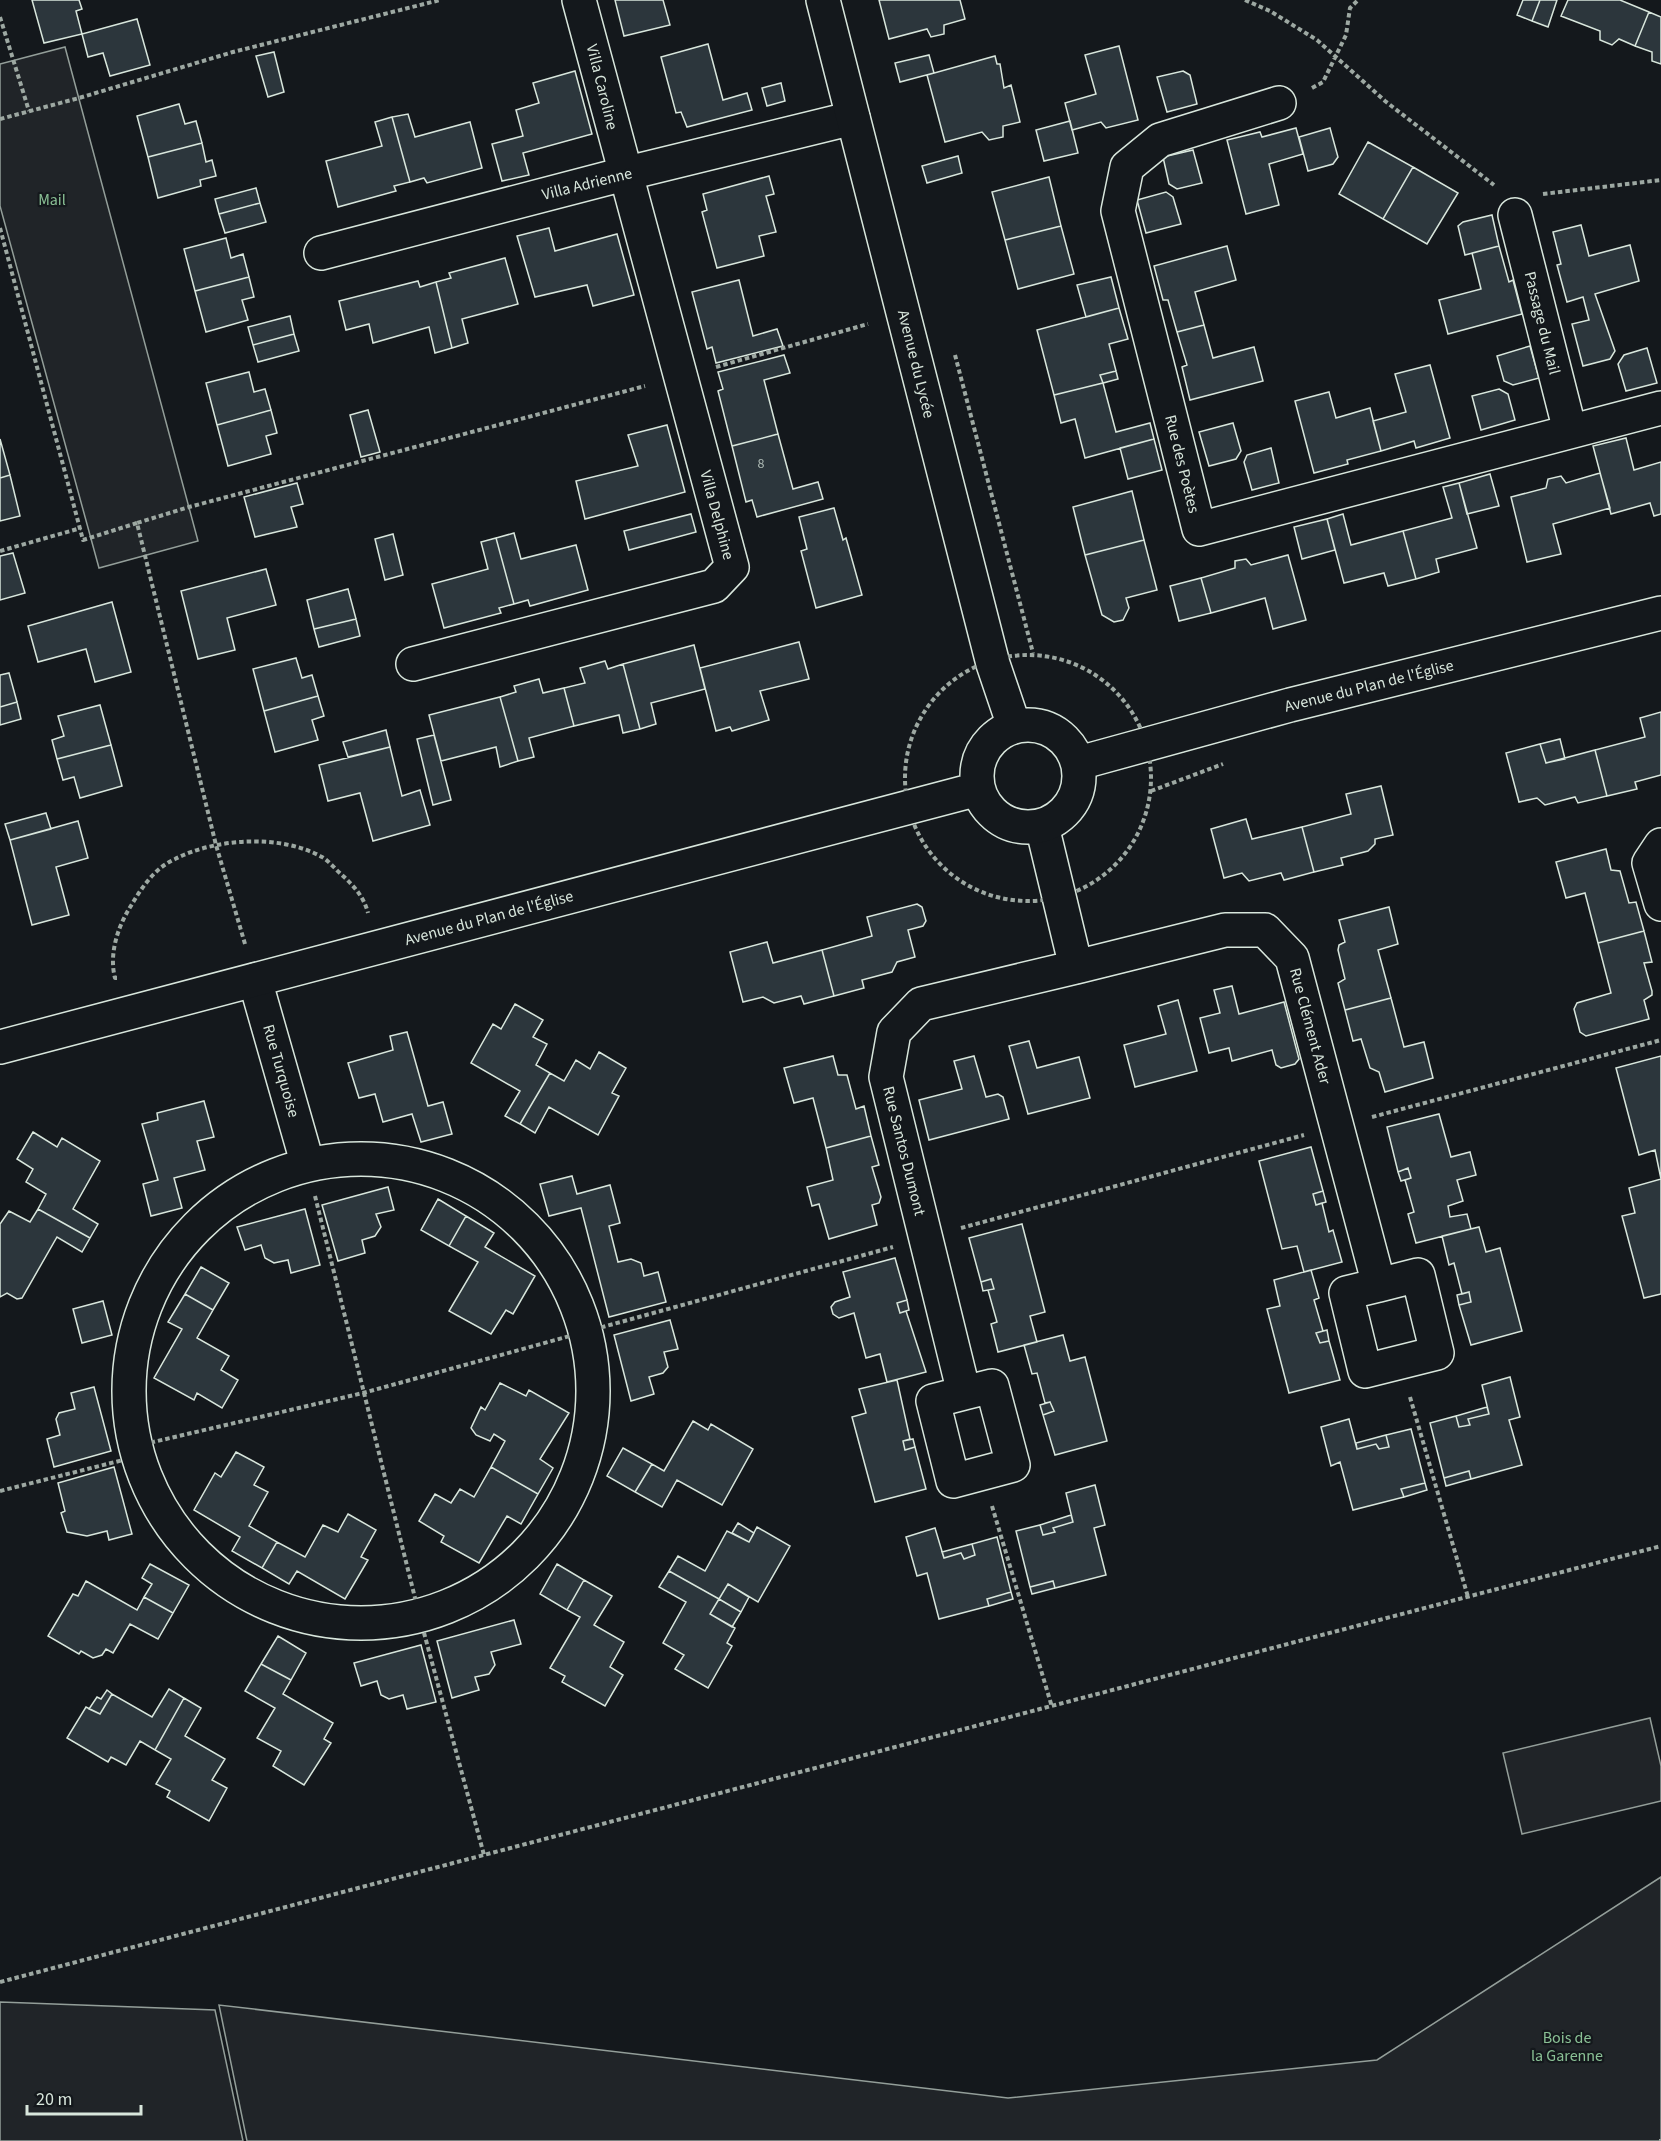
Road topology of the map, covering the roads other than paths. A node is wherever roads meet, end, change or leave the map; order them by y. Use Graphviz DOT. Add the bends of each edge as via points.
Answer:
graph roads {
  1 [pos="579,0"];
  2 [pos="824,0"];
  3 [pos="1279,103"];
  4 [pos="853,118"];
  5 [pos="624,174"];
  6 [pos="1515,215"];
  7 [pos="321,253"];
  8 [pos="1661,408"];
  9 [pos="1570,431"];
  10 [pos="1661,613"];
  11 [pos="413,664"];
  12 [pos="1014,726"];
  13 [pos="1078,763"];
  14 [pos="978,789"];
  15 [pos="1042,826"];
  16 [pos="1661,845"];
  17 [pos="1661,904"];
  18 [pos="1076,967"];
  19 [pos="255,980"];
  20 [pos="0,1047"];
  21 [pos="307,1162"];
  22 [pos="1379,1285"];
  23 [pos="964,1393"];
  1 -- 5 [label="street, Villa Caroline"];
  2 -- 4 [label="street, Avenue du Lycée"];
  3 -- 9 [label="street, Rue des Poètes" via="1160,140 1127,167 1118,211 1199,529"];
  4 -- 5 [label="street, Villa Adrienne"];
  4 -- 12 [label="street, Avenue du Lycée" via="993,664"];
  5 -- 7 [label="street, Villa Adrienne"];
  5 -- 11 [label="street, Villa Delphine" via="732,567 714,586"];
  6 -- 9 [label="street, Passage du Mail"];
  8 -- 9 [label="street, Rue des Poètes"];
  10 -- 13 [label="street, Avenue du Plan de l'Église" via="1290,705"];
  12 -- 13 [label="street" via="1047,728 1072,748"];
  12 -- 14 [label="street" via="988,744 980,758"];
  13 -- 15 [label="street" via="1080,779 1073,802 1056,820"];
  14 -- 15 [label="street" via="984,804 1002,821 1025,828"];
  14 -- 19 [label="street, Avenue du Plan de l'Église"];
  15 -- 18 [label="street"];
  16 -- 17 [label="street" via="1649,863"];
  18 -- 22 [label="street, Rue Clément Ader" via="1225,930 1265,930 1292,958"];
  18 -- 23 [label="street, Rue Santos Dumont" via="921,1004 894,1032 886,1077"];
  19 -- 20 [label="street, Avenue du Plan de l'Église"];
  19 -- 21 [label="street, Rue Turquoise"];
  21 -- 21 [label="street" via="374,1158 446,1173 509,1210 558,1265 588,1332 595,1405 580,1477 542,1540 495,1582 420,1618 339,1625 260,1603 194,1556 148,1490 127,1412 135,1330 169,1257 226,1200"];
  22 -- 22 [label="street" via="1346,1293 1365,1371 1437,1353 1418,1275"];
  23 -- 23 [label="street" via="933,1401 953,1481 1013,1465 992,1386"];
}
